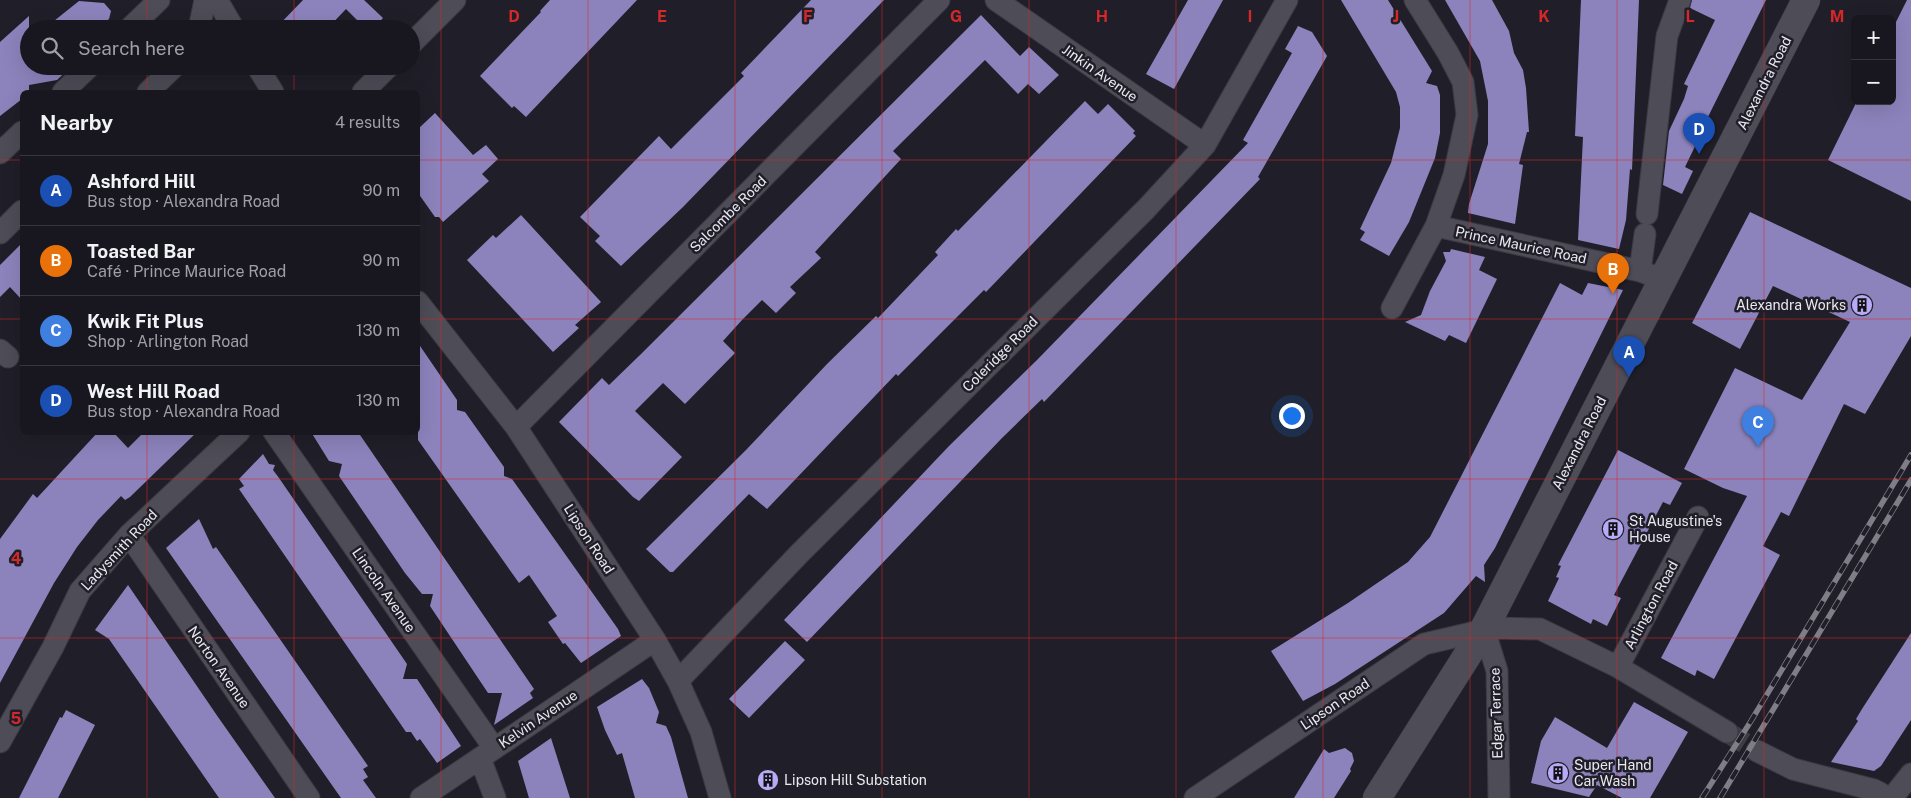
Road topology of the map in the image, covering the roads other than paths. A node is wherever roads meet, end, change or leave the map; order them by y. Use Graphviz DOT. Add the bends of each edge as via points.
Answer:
graph roads {
  1 [pos="158,0"];
  2 [pos="204,0"];
  3 [pos="216,0"];
  4 [pos="455,0"];
  5 [pos="940,0"];
  6 [pos="996,0"];
  7 [pos="1287,0"];
  8 [pos="1415,0"];
  9 [pos="1680,0"];
  10 [pos="1806,0"];
  11 [pos="138,20"];
  12 [pos="201,20"];
  13 [pos="228,20"];
  14 [pos="420,35"];
  15 [pos="81,75"];
  16 [pos="166,75"];
  17 [pos="263,75"];
  18 [pos="380,75"];
  19 [pos="65,90"];
  20 [pos="150,90"];
  21 [pos="272,90"];
  22 [pos="364,90"];
  23 [pos="20,134"];
  24 [pos="1205,145"];
  25 [pos="0,154"];
  26 [pos="20,213"];
  27 [pos="1436,226"];
  28 [pos="0,233"];
  29 [pos="1652,275"];
  30 [pos="420,305"];
  31 [pos="1392,308"];
  32 [pos="516,427"];
  33 [pos="236,435"];
  34 [pos="276,435"];
  35 [pos="1698,517"];
  36 [pos="128,535"];
  37 [pos="1484,629"];
  38 [pos="655,640"];
  39 [pos="1618,667"];
  40 [pos="678,681"];
  41 [pos="1727,732"];
  42 [pos="0,742"];
  43 [pos="1757,751"];
  44 [pos="487,753"];
  45 [pos="1911,774"];
  46 [pos="309,798"];
  47 [pos="421,798"];
  48 [pos="495,798"];
  49 [pos="720,798"];
  50 [pos="1195,798"];
  51 [pos="1377,798"];
  52 [pos="1499,798"];
  53 [pos="1883,798"];
  54 [pos="1892,798"];
  1 -- 11 [label="street"];
  2 -- 12 [label="street"];
  3 -- 13 [label="street"];
  4 -- 14 [label="street"];
  5 -- 32 [label="street, Salcombe Road"];
  6 -- 24 [label="street, Jinkin Avenue"];
  7 -- 24 [label="street, Coleridge Road"];
  8 -- 27 [label="street, Prince Maurice Road" via="1463,82 1467,115 1454,175"];
  9 -- 29 [label="street" via="1668,36 1646,224"];
  10 -- 29 [label="main road, Alexandra Road"];
  15 -- 19 [label="street"];
  16 -- 20 [label="street"];
  17 -- 21 [label="street"];
  18 -- 22 [label="street"];
  23 -- 25 [label="street"];
  24 -- 40 [label="street, Coleridge Road" via="799,554"];
  26 -- 28 [label="street"];
  27 -- 29 [label="street, Prince Maurice Road"];
  27 -- 31 [label="street, Prince Maurice Road"];
  29 -- 37 [label="main road, Alexandra Road"];
  30 -- 32 [label="street, Lipson Road"];
  32 -- 38 [label="street, Lipson Road"];
  33 -- 36 [label="street, Ladysmith Road"];
  34 -- 44 [label="street, Lincoln Avenue"];
  35 -- 39 [label="street, Arlington Road"];
  36 -- 42 [label="street, Ladysmith Road" via="80,591"];
  36 -- 46 [label="street, Norton Avenue"];
  37 -- 39 [label="street, Lipson Road" via="1540,629"];
  37 -- 50 [label="street, Lipson Road" via="1424,644"];
  37 -- 51 [label="main road, Alexandra Road"];
  37 -- 52 [label="street, Edgar Terrace" via="1498,671"];
  38 -- 40 [label="street, Lipson Road"];
  38 -- 44 [label="street, Kelvin Avenue"];
  39 -- 41 [label="street, Lipson Road"];
  40 -- 49 [label="street, Lipson Road" via="701,732"];
  43 -- 53 [label="street" via="1793,769 1874,790"];
  44 -- 47 [label="street, Kelvin Avenue"];
  44 -- 48 [label="street, Lincoln Avenue"];
  45 -- 54 [label="street"];
}
